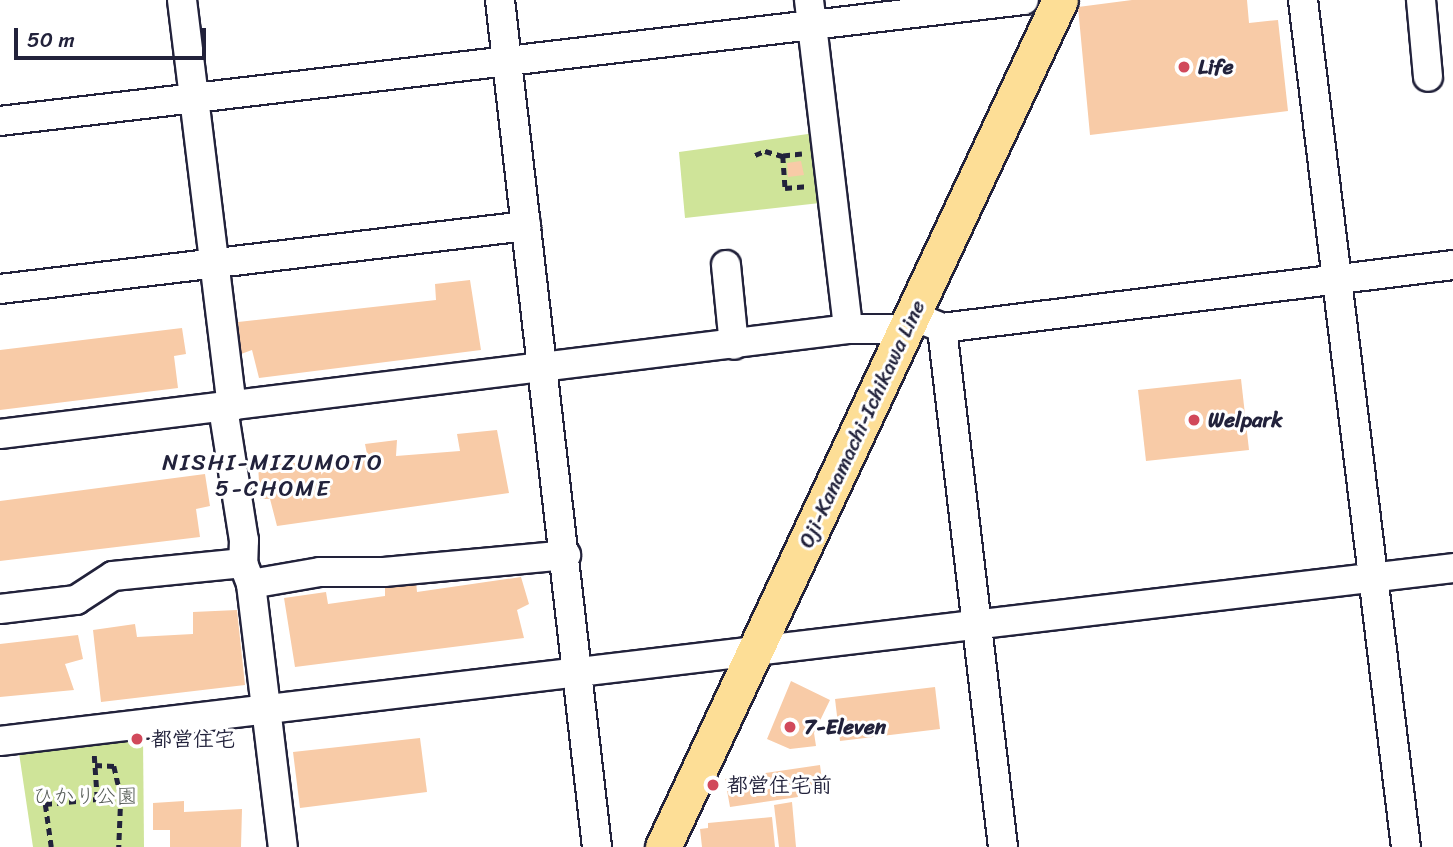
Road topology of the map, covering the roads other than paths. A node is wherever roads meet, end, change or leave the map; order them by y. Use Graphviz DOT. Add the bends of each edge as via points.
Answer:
graph roads {
  1 [pos="182,0"];
  2 [pos="500,0"];
  3 [pos="1024,0"];
  4 [pos="1060,0"];
  5 [pos="1303,0"];
  6 [pos="1421,0"];
  7 [pos="810,12"];
  8 [pos="508,61"];
  9 [pos="1428,77"];
  10 [pos="194,97"];
  11 [pos="0,121"];
  12 [pos="526,226"];
  13 [pos="215,263"];
  14 [pos="726,265"];
  15 [pos="1453,265"];
  16 [pos="1337,279"];
  17 [pos="0,289"];
  18 [pos="921,324"];
  19 [pos="848,329"];
  20 [pos="734,345"];
  21 [pos="544,368"];
  22 [pos="228,407"];
  23 [pos="0,434"];
  24 [pos="566,555"];
  25 [pos="1453,568"];
  26 [pos="247,574"];
  27 [pos="1373,578"];
  28 [pos="0,609"];
  29 [pos="978,625"];
  30 [pos="754,650"];
  31 [pos="579,670"];
  32 [pos="267,710"];
  33 [pos="0,741"];
  34 [pos="283,847"];
  35 [pos="597,847"];
  36 [pos="663,847"];
  37 [pos="1003,847"];
  38 [pos="1406,847"];
  1 -- 10 [label="street"];
  2 -- 8 [label="street"];
  3 -- 7 [label="street"];
  4 -- 18 [label="main road, Oji-Kanamachi-Ichikawa Line"];
  5 -- 16 [label="street"];
  6 -- 9 [label="street"];
  7 -- 8 [label="street"];
  7 -- 19 [label="street"];
  8 -- 10 [label="street"];
  8 -- 12 [label="street"];
  10 -- 11 [label="street"];
  10 -- 13 [label="street"];
  12 -- 13 [label="street"];
  12 -- 21 [label="street"];
  13 -- 17 [label="street"];
  13 -- 22 [label="street"];
  14 -- 20 [label="street"];
  15 -- 16 [label="street"];
  16 -- 18 [label="street"];
  16 -- 27 [label="street"];
  18 -- 19 [label="street"];
  18 -- 29 [label="street"];
  18 -- 30 [label="main road, Oji-Kanamachi-Ichikawa Line"];
  19 -- 20 [label="street"];
  20 -- 21 [label="street"];
  21 -- 22 [label="street"];
  21 -- 24 [label="street"];
  22 -- 23 [label="street"];
  22 -- 26 [label="street"];
  24 -- 26 [label="street" via="384,572"];
  24 -- 31 [label="street"];
  25 -- 27 [label="street"];
  26 -- 28 [label="street" via="114,576 76,600"];
  26 -- 32 [label="street"];
  27 -- 29 [label="street"];
  27 -- 38 [label="street"];
  29 -- 30 [label="street"];
  29 -- 37 [label="street"];
  30 -- 31 [label="street"];
  30 -- 36 [label="main road, Oji-Kanamachi-Ichikawa Line"];
  31 -- 32 [label="street"];
  31 -- 35 [label="street"];
  32 -- 33 [label="street"];
  32 -- 34 [label="street"];
}
